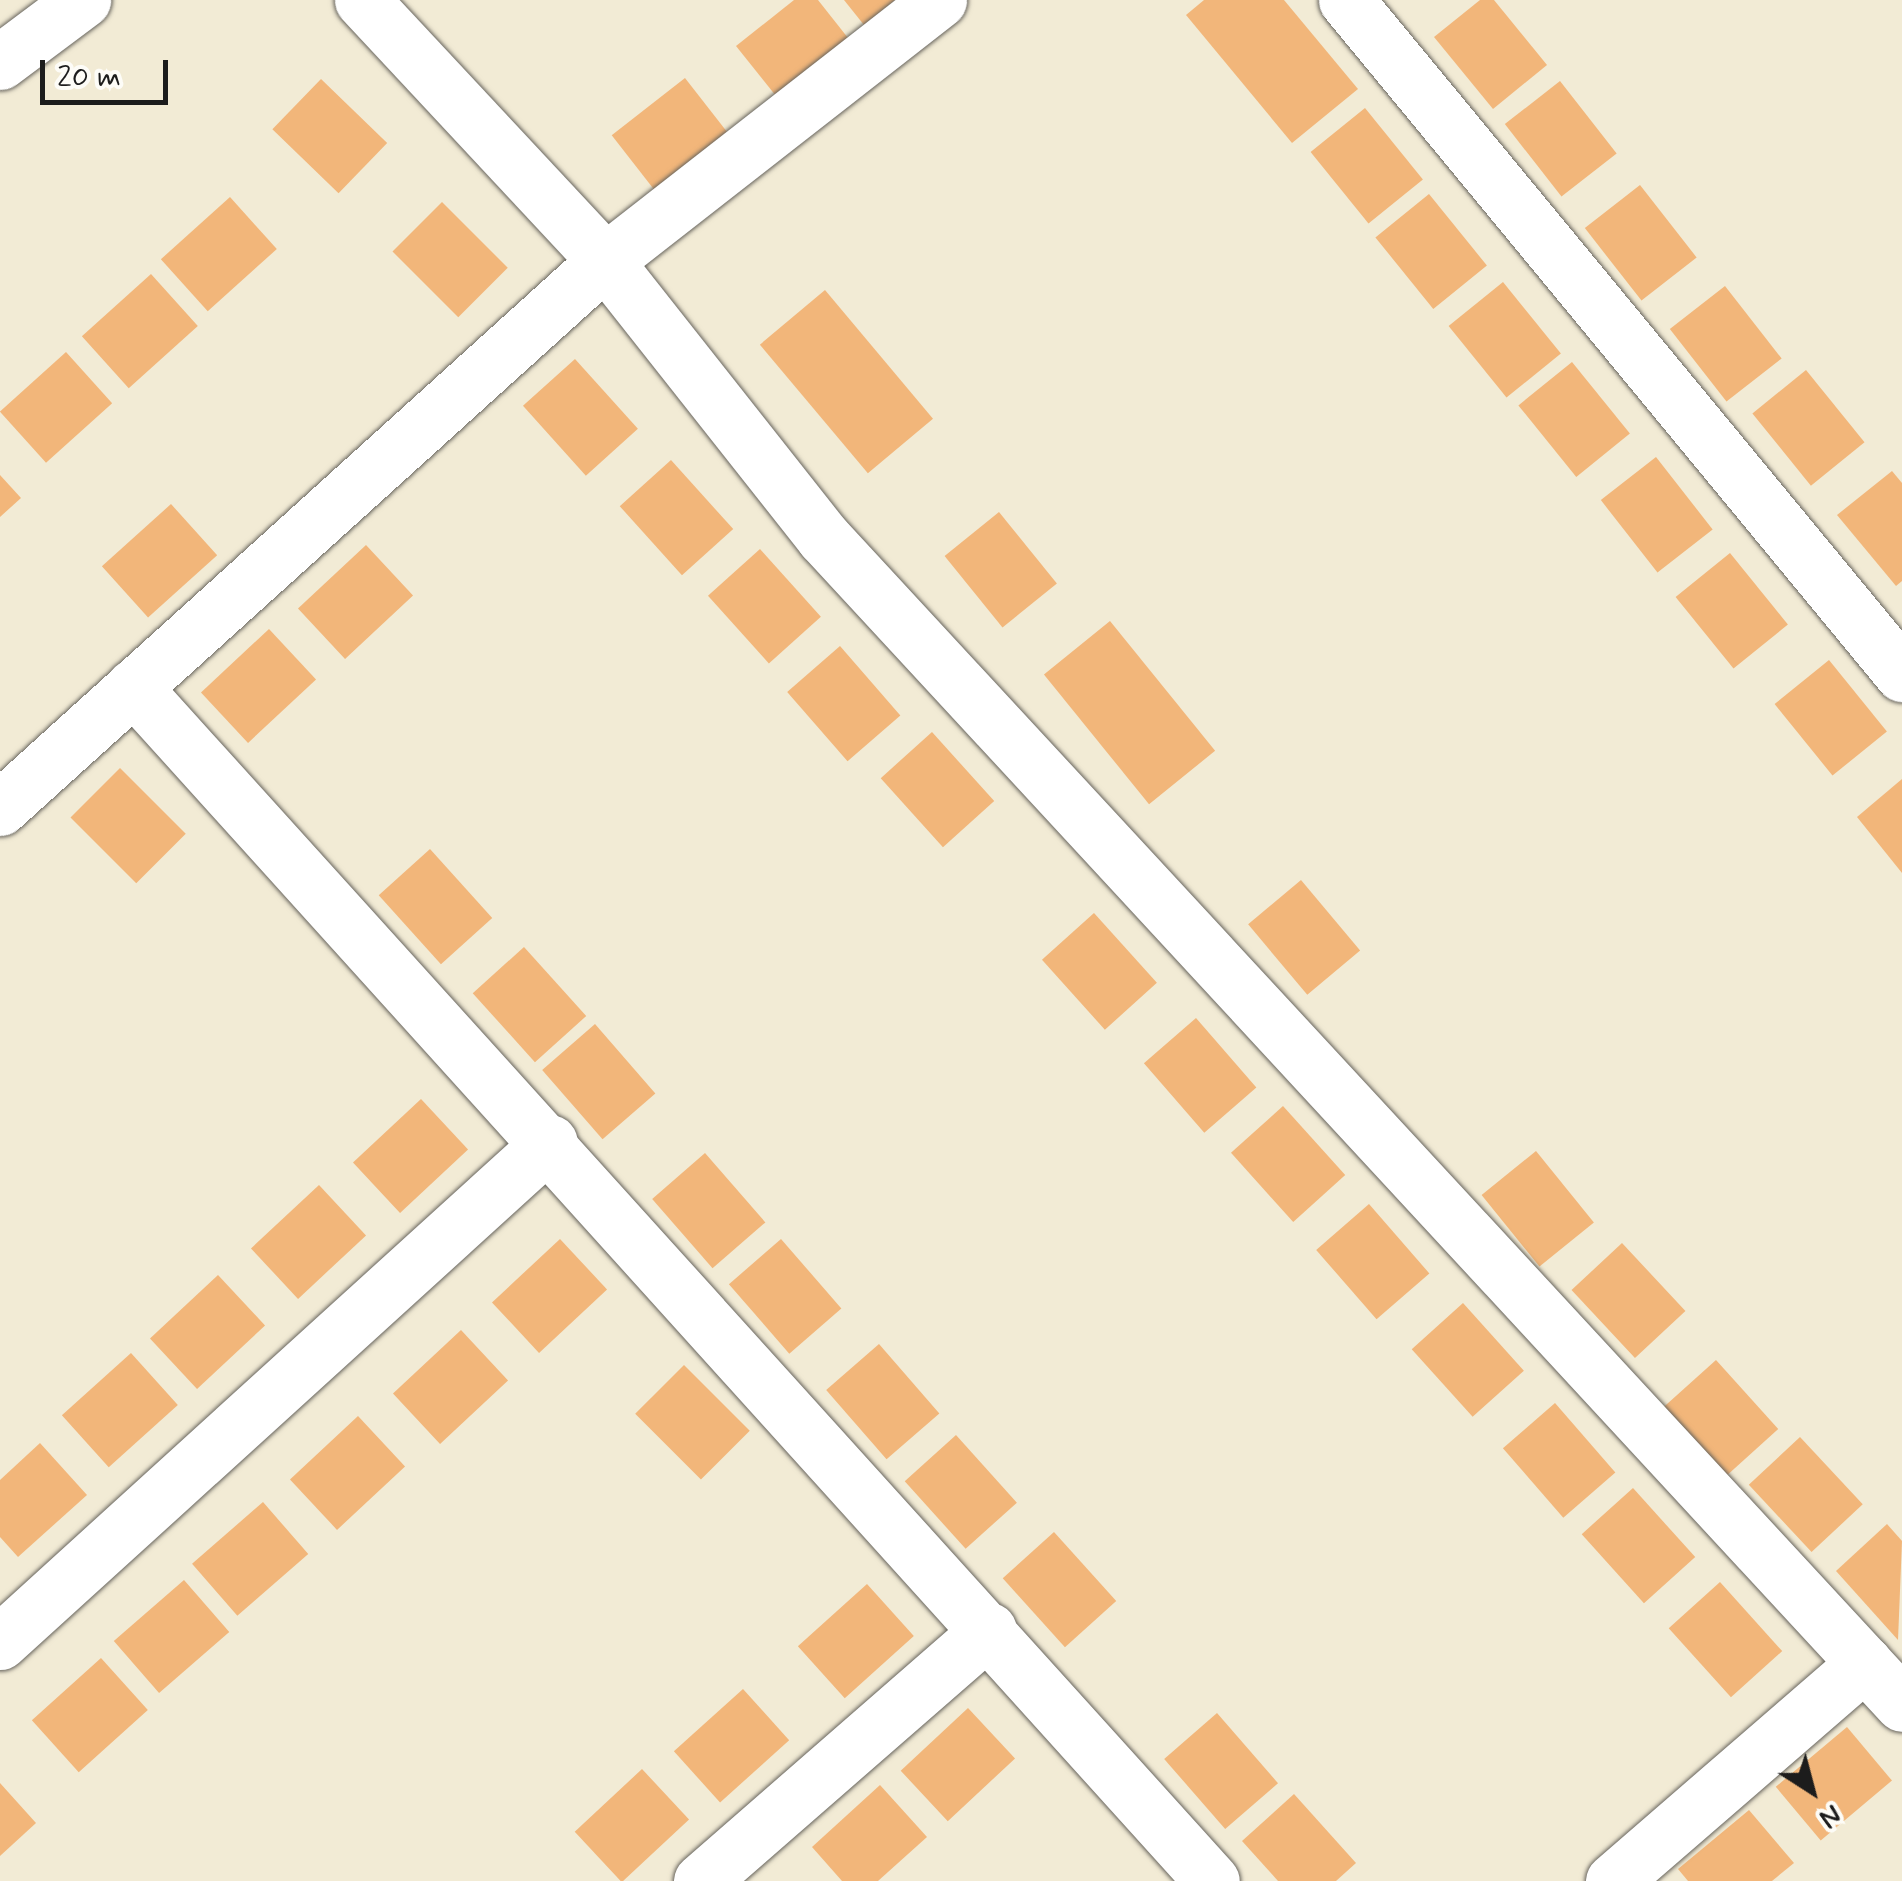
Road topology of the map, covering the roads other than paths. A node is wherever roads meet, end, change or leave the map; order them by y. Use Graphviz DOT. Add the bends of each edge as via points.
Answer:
graph roads {
  1 [pos="83,0"];
  2 [pos="362,0"];
  3 [pos="940,0"];
  4 [pos="1346,0"];
  5 [pos="0,62"];
  6 [pos="604,261"];
  7 [pos="1902,674"];
  8 [pos="133,687"];
  9 [pos="0,808"];
  10 [pos="550,1142"];
  11 [pos="989,1630"];
  12 [pos="0,1642"];
  13 [pos="1865,1663"];
  14 [pos="1902,1704"];
  15 [pos="700,1881"];
  16 [pos="1212,1881"];
  17 [pos="1613,1881"];
  1 -- 5 [label="street"];
  2 -- 6 [label="street"];
  3 -- 6 [label="street"];
  4 -- 7 [label="street"];
  6 -- 8 [label="street"];
  6 -- 13 [label="street" via="823,538"];
  8 -- 9 [label="street"];
  8 -- 10 [label="street"];
  10 -- 11 [label="street"];
  10 -- 12 [label="street"];
  11 -- 15 [label="street"];
  11 -- 16 [label="street"];
  13 -- 14 [label="street"];
  13 -- 17 [label="street"];
}
